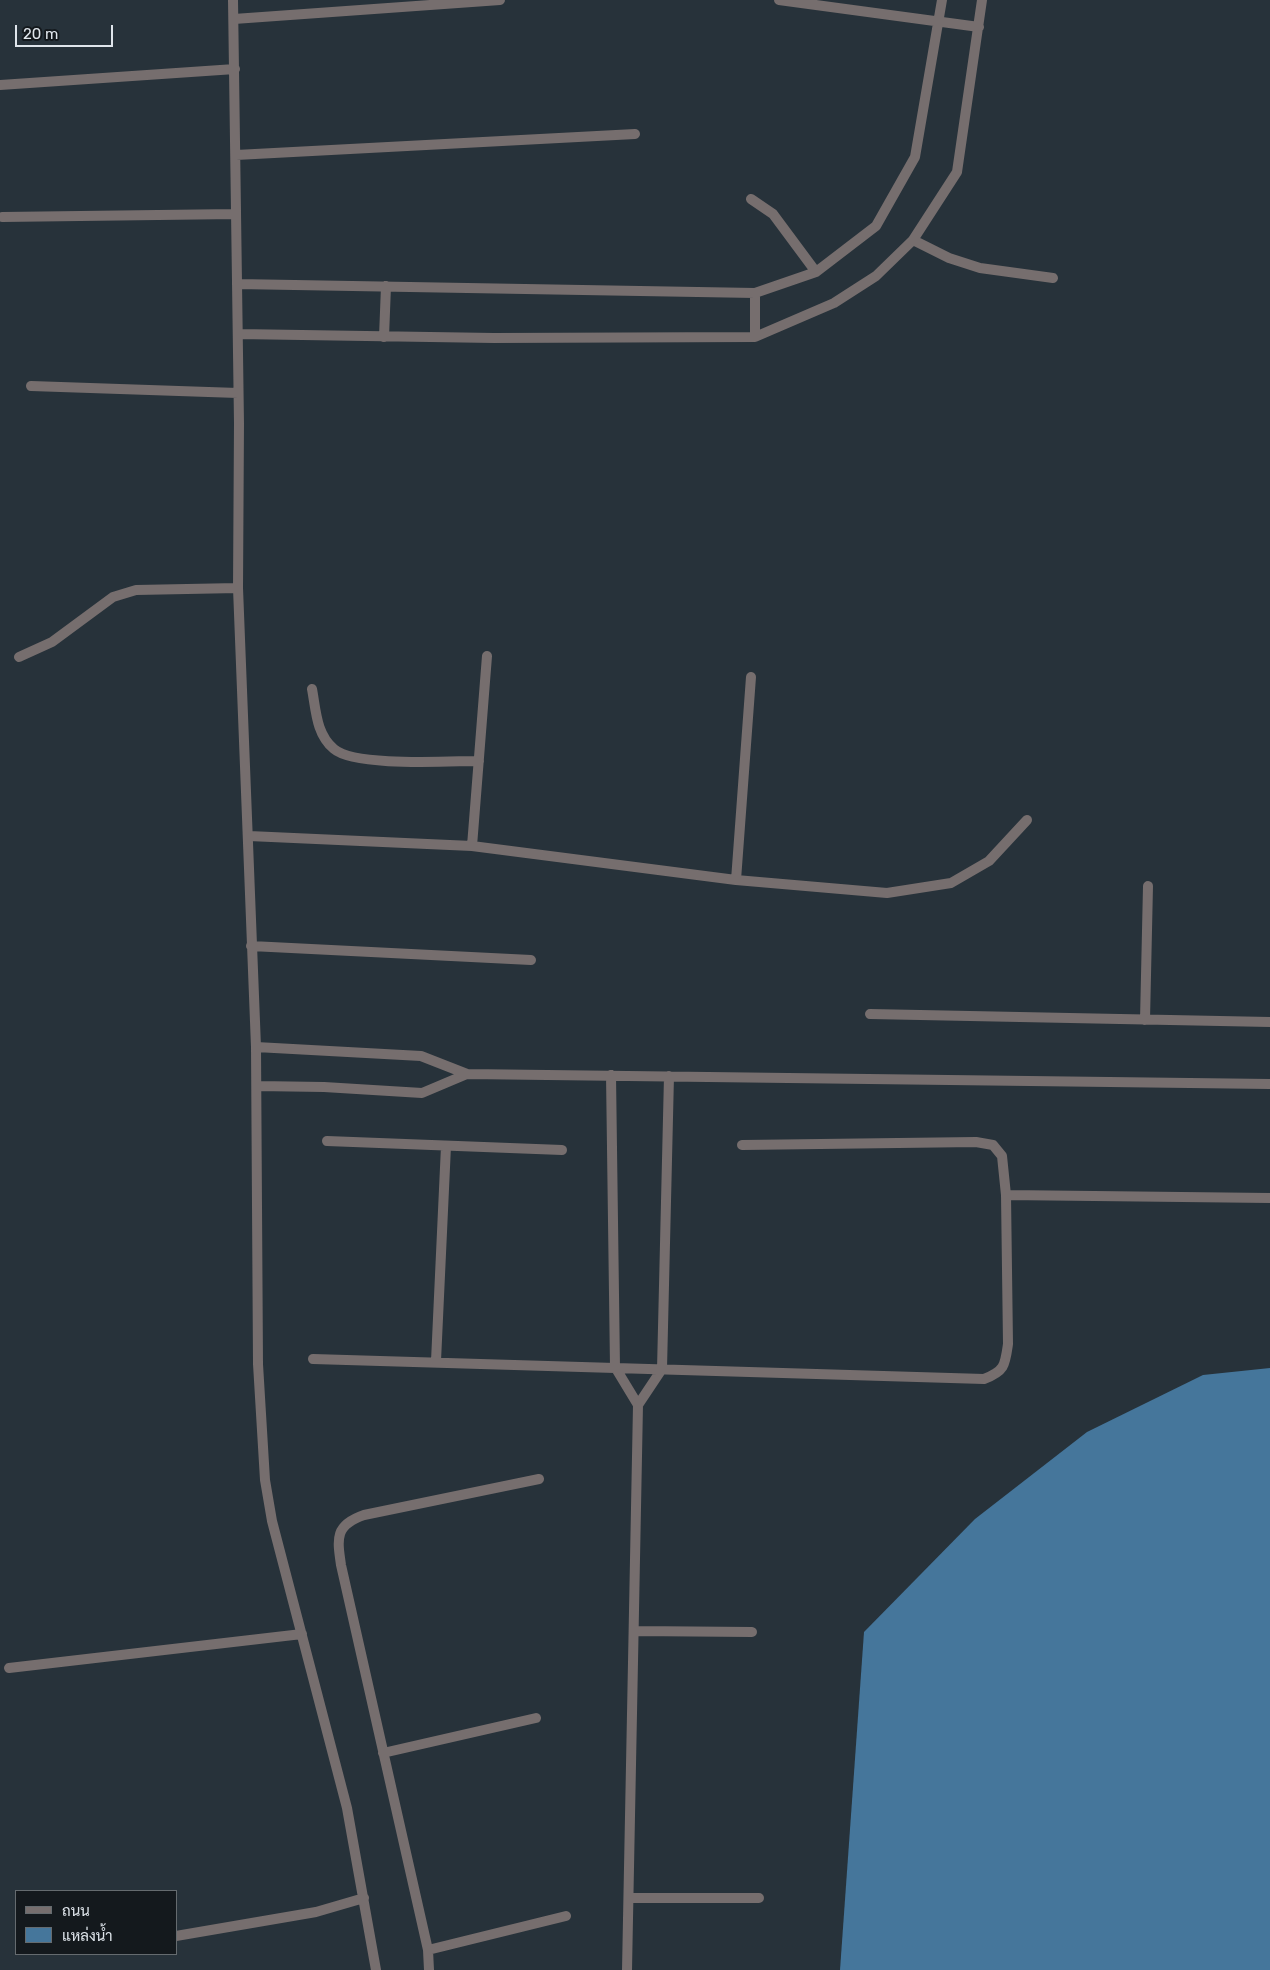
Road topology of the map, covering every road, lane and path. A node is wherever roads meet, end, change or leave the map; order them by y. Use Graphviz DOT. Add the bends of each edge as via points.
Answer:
graph roads {
  1 [pos="233,0"];
  2 [pos="500,0"];
  3 [pos="779,0"];
  4 [pos="942,0"];
  5 [pos="982,0"];
  6 [pos="234,19"];
  7 [pos="939,20"];
  8 [pos="978,27"];
  9 [pos="235,69"];
  10 [pos="0,86"];
  11 [pos="636,134"];
  12 [pos="236,155"];
  13 [pos="751,199"];
  14 [pos="236,214"];
  15 [pos="2,217"];
  16 [pos="913,240"];
  17 [pos="816,272"];
  18 [pos="1053,278"];
  19 [pos="237,284"];
  20 [pos="386,286"];
  21 [pos="755,293"];
  22 [pos="238,334"];
  23 [pos="384,337"];
  24 [pos="755,337"];
  25 [pos="31,386"];
  26 [pos="238,393"];
  27 [pos="238,588"];
  28 [pos="487,656"];
  29 [pos="19,658"];
  30 [pos="751,677"];
  31 [pos="312,689"];
  32 [pos="479,761"];
  33 [pos="1027,820"];
  34 [pos="249,836"];
  35 [pos="472,846"];
  36 [pos="736,880"];
  37 [pos="1148,886"];
  38 [pos="252,946"];
  39 [pos="530,960"];
  40 [pos="870,1014"];
  41 [pos="1145,1020"];
  42 [pos="1270,1022"];
  43 [pos="256,1047"];
  44 [pos="467,1074"];
  45 [pos="611,1075"];
  46 [pos="669,1076"];
  47 [pos="1270,1084"];
  48 [pos="257,1086"];
  49 [pos="327,1141"];
  50 [pos="742,1145"];
  51 [pos="446,1146"];
  52 [pos="562,1150"];
  53 [pos="1006,1195"];
  54 [pos="1270,1198"];
  55 [pos="313,1359"];
  56 [pos="436,1361"];
  57 [pos="615,1367"];
  58 [pos="662,1369"];
  59 [pos="638,1405"];
  60 [pos="539,1479"];
  61 [pos="634,1631"];
  62 [pos="752,1632"];
  63 [pos="302,1634"];
  64 [pos="9,1668"];
  65 [pos="536,1718"];
  66 [pos="383,1753"];
  67 [pos="364,1898"];
  68 [pos="630,1898"];
  69 [pos="759,1898"];
  70 [pos="566,1916"];
  71 [pos="178,1936"];
  72 [pos="428,1950"];
  73 [pos="376,1970"];
  74 [pos="429,1970"];
  75 [pos="627,1970"];
  1 -- 6 [label="street"];
  2 -- 6 [label="street"];
  3 -- 7 [label="street"];
  4 -- 7 [label="street"];
  5 -- 8 [label="street"];
  6 -- 9 [label="street"];
  7 -- 8 [label="street"];
  7 -- 17 [label="street" via="915,157 876,226"];
  8 -- 16 [label="street" via="957,172"];
  9 -- 10 [label="street"];
  9 -- 12 [label="street"];
  11 -- 12 [label="street"];
  12 -- 14 [label="street"];
  13 -- 17 [label="street" via="773,214"];
  14 -- 15 [label="street"];
  14 -- 19 [label="street"];
  16 -- 18 [label="street" via="949,258 980,268"];
  16 -- 24 [label="street" via="876,276 834,304"];
  17 -- 21 [label="street"];
  19 -- 20 [label="street"];
  19 -- 22 [label="street"];
  20 -- 21 [label="street"];
  20 -- 23 [label="street"];
  21 -- 24 [label="street"];
  22 -- 23 [label="street"];
  22 -- 26 [label="street"];
  23 -- 24 [label="street"];
  25 -- 26 [label="street"];
  26 -- 27 [label="street"];
  27 -- 29 [label="street" via="136,590 113,597 52,642"];
  27 -- 34 [label="street"];
  28 -- 32 [label="street"];
  30 -- 36 [label="street"];
  31 -- 32 [label="street" via="318,727 334,749 354,757 402,761"];
  32 -- 35 [label="street"];
  33 -- 36 [label="street" via="989,860 951,883 887,893"];
  34 -- 35 [label="street"];
  34 -- 38 [label="street"];
  35 -- 36 [label="street"];
  37 -- 41 [label="street"];
  38 -- 39 [label="street"];
  38 -- 43 [label="street"];
  40 -- 41 [label="street"];
  41 -- 42 [label="street"];
  43 -- 44 [label="street" via="421,1056"];
  43 -- 48 [label="street"];
  44 -- 45 [label="street"];
  44 -- 48 [label="street" via="422,1093"];
  45 -- 46 [label="street"];
  45 -- 57 [label="street"];
  46 -- 47 [label="street"];
  46 -- 58 [label="street"];
  48 -- 63 [label="street" via="258,1364 265,1480 272,1521"];
  49 -- 51 [label="street"];
  50 -- 53 [label="street" via="976,1142 993,1145 1002,1156"];
  51 -- 52 [label="street"];
  51 -- 56 [label="street"];
  53 -- 54 [label="street"];
  53 -- 58 [label="street" via="1008,1344 1005,1363 998,1374 984,1379"];
  55 -- 56 [label="street"];
  56 -- 57 [label="street"];
  57 -- 58 [label="street"];
  57 -- 59 [label="street"];
  58 -- 59 [label="street"];
  59 -- 61 [label="street"];
  60 -- 66 [label="street" via="364,1516 348,1521 341,1531 338,1546 340,1565"];
  61 -- 62 [label="street"];
  61 -- 68 [label="street"];
  63 -- 64 [label="street"];
  63 -- 67 [label="street" via="347,1808"];
  65 -- 66 [label="street"];
  66 -- 72 [label="street"];
  67 -- 71 [label="street" via="316,1912"];
  67 -- 73 [label="street"];
  68 -- 69 [label="street"];
  68 -- 75 [label="street"];
  70 -- 72 [label="street"];
  72 -- 74 [label="street"];
}
